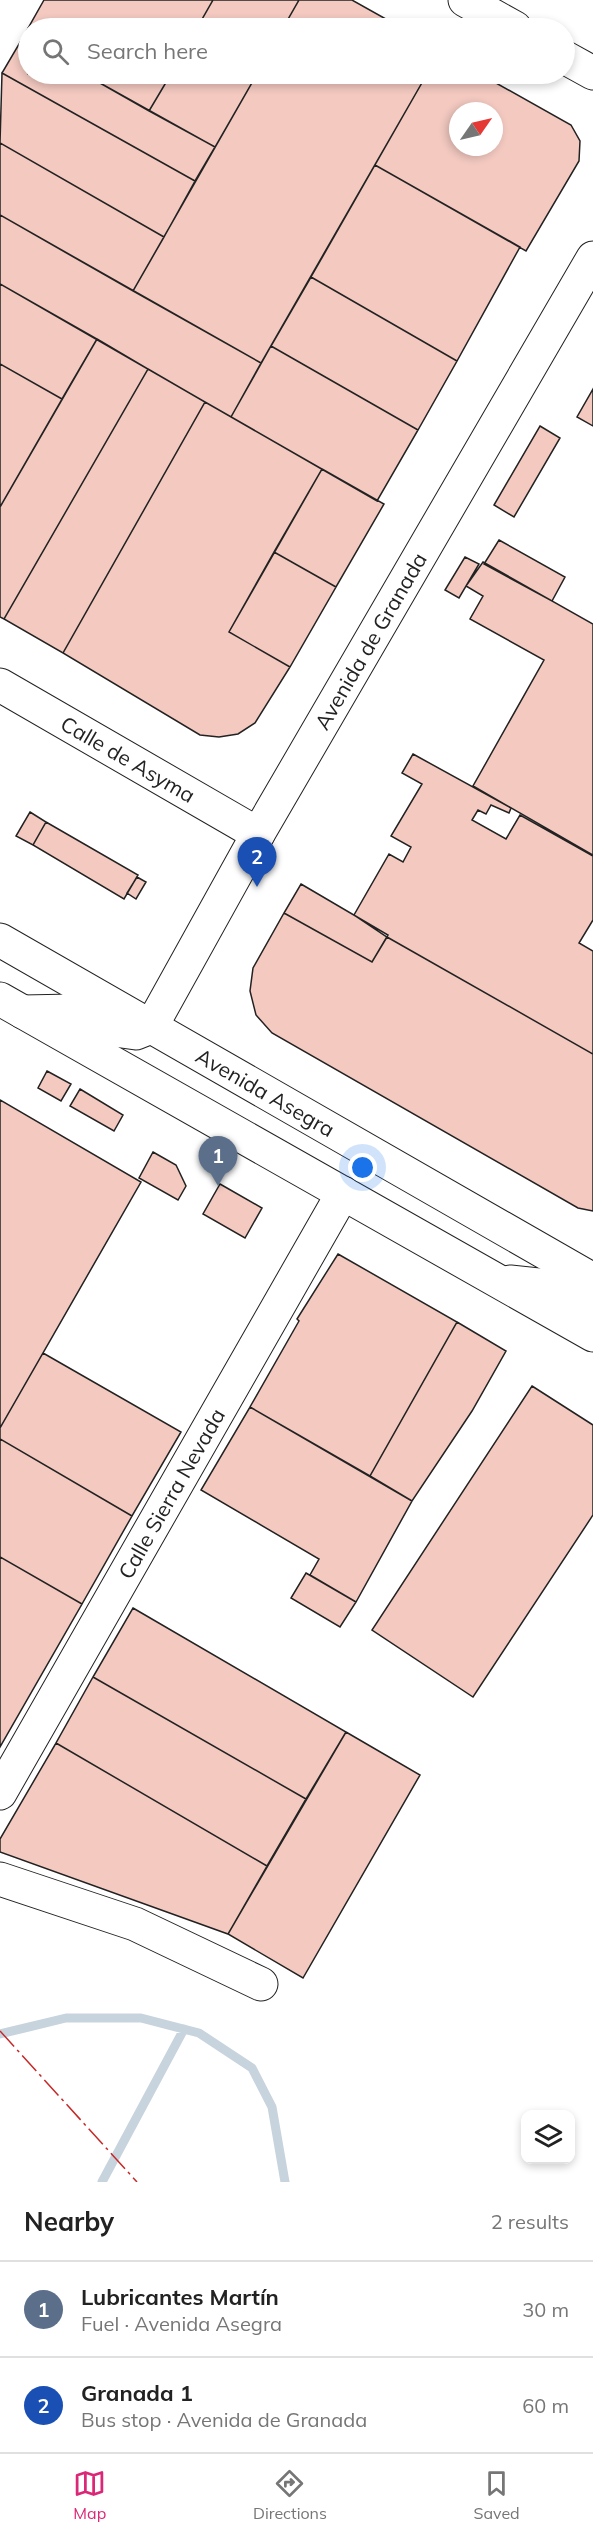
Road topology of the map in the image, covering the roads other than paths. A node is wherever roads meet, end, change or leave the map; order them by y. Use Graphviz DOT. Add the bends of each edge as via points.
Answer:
graph roads {
  1 [pos="465,0"];
  2 [pos="497,18"];
  3 [pos="575,63"];
  4 [pos="593,73"];
  5 [pos="593,258"];
  6 [pos="0,685"];
  7 [pos="258,834"];
  8 [pos="0,940"];
  9 [pos="12,1005"];
  10 [pos="151,1028"];
  11 [pos="343,1193"];
  12 [pos="497,1280"];
  13 [pos="593,1280"];
  14 [pos="593,1309"];
  15 [pos="593,1335"];
  16 [pos="0,1793"];
  17 [pos="0,1879"];
  18 [pos="261,1984"];
  1 -- 2 [label="street"];
  3 -- 4 [label="street"];
  5 -- 7 [label="street, Avenida de Granada"];
  6 -- 7 [label="street, Calle de Asyma"];
  7 -- 10 [label="street, Avenida de Granada"];
  8 -- 10 [label="street, Avenida Asegra"];
  9 -- 10 [label="street" via="73,1011 107,1029 136,1033"];
  9 -- 11 [label="street"];
  10 -- 13 [label="street, Avenida Asegra"];
  11 -- 12 [label="street"];
  11 -- 16 [label="street, Calle Sierra Nevada"];
  12 -- 14 [label="street" via="557,1287"];
  12 -- 15 [label="street"];
  17 -- 18 [label="street" via="135,1924"];
}
